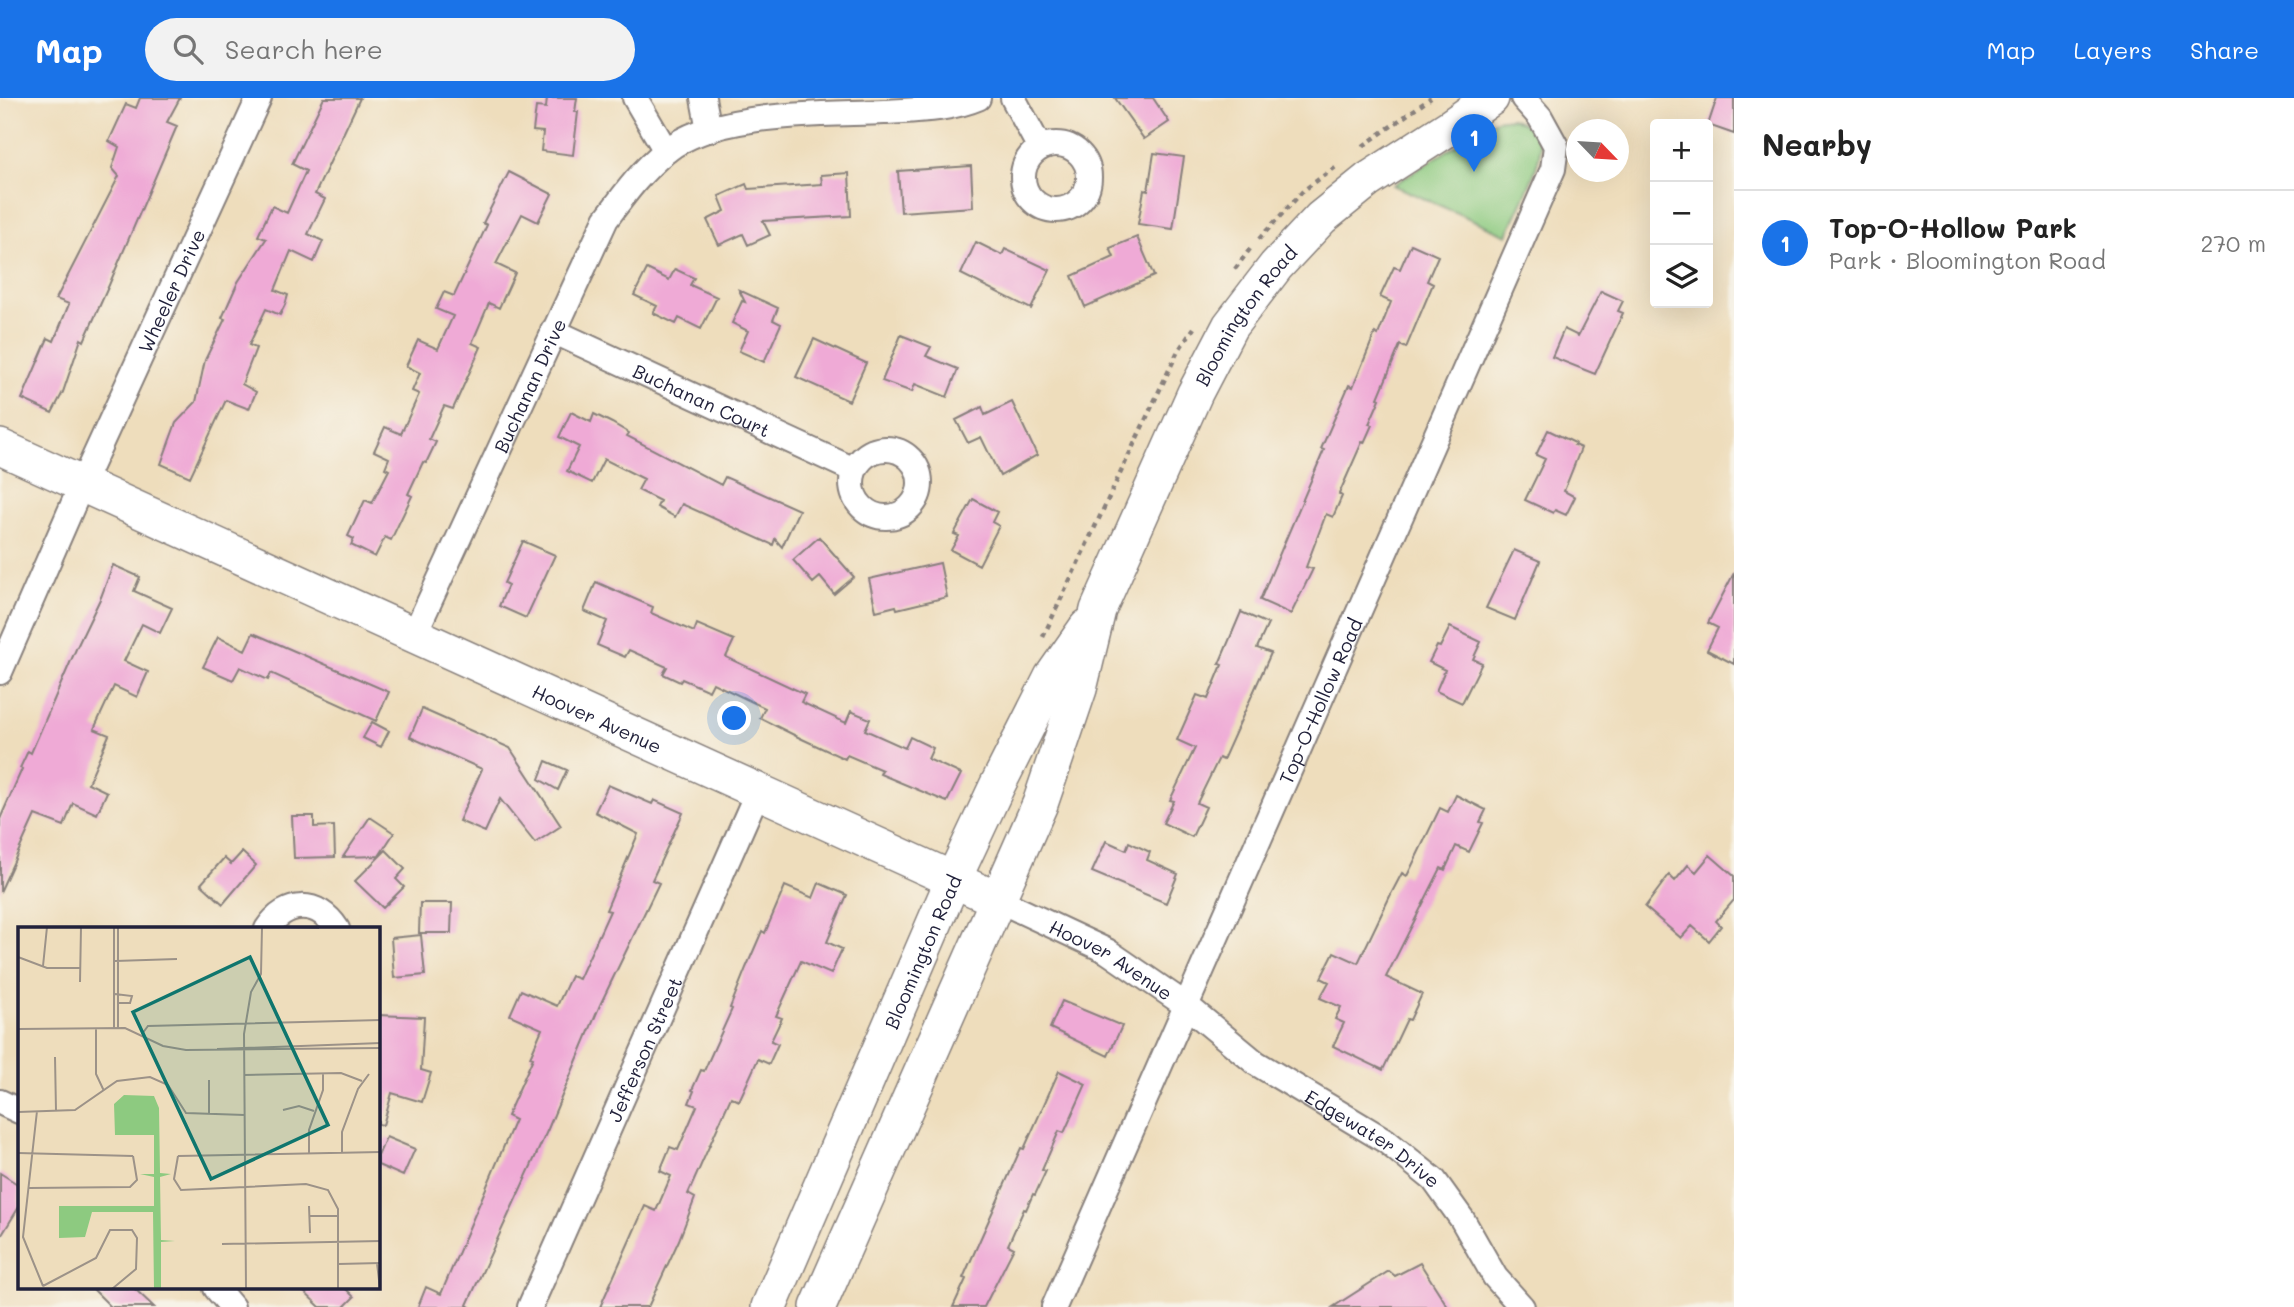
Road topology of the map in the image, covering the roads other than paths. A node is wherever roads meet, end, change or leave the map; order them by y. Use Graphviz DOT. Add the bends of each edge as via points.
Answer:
graph roads {
  1 [pos="260,98"];
  2 [pos="635,98"];
  3 [pos="703,98"];
  4 [pos="978,98"];
  5 [pos="1013,98"];
  6 [pos="1490,98"];
  7 [pos="1523,98"];
  8 [pos="709,130"];
  9 [pos="1040,148"];
  10 [pos="666,151"];
  11 [pos="552,331"];
  12 [pos="0,447"];
  13 [pos="854,470"];
  14 [pos="82,484"];
  15 [pos="1098,610"];
  16 [pos="414,635"];
  17 [pos="0,672"];
  18 [pos="758,791"];
  19 [pos="953,880"];
  20 [pos="998,900"];
  21 [pos="268,927"];
  22 [pos="336,927"];
  23 [pos="1187,1006"];
  24 [pos="0,1102"];
  25 [pos="18,1111"];
  26 [pos="218,1290"];
  27 [pos="232,1307"];
  28 [pos="530,1307"];
  29 [pos="768,1307"];
  30 [pos="818,1307"];
  31 [pos="1054,1307"];
  32 [pos="1522,1307"];
  1 -- 14 [label="street, Wheeler Drive"];
  2 -- 10 [label="street"];
  3 -- 8 [label="street"];
  4 -- 8 [label="street, Buchanan Drive" via="938,108 772,117"];
  5 -- 9 [label="street"];
  6 -- 15 [label="street, Bloomington Road" via="1359,187 1321,218 1268,276 1230,327 1195,393"];
  7 -- 23 [label="street, Top-O-Hollow Road" via="1556,146 1553,169"];
  8 -- 10 [label="street, Buchanan Drive"];
  10 -- 11 [label="street, Buchanan Drive" via="606,219"];
  11 -- 13 [label="street, Buchanan Court"];
  11 -- 16 [label="street, Buchanan Drive"];
  12 -- 14 [label="street, Hoover Avenue"];
  14 -- 16 [label="street, Hoover Avenue"];
  14 -- 17 [label="street, Wheeler Drive"];
  15 -- 19 [label="street, Bloomington Road" via="1052,677"];
  15 -- 20 [label="street, Bloomington Road" via="1079,689 1040,804"];
  16 -- 18 [label="street, Hoover Avenue"];
  18 -- 19 [label="street, Hoover Avenue"];
  18 -- 28 [label="street, Jefferson Street"];
  19 -- 20 [label="street, Hoover Avenue"];
  19 -- 29 [label="street, Bloomington Road"];
  20 -- 23 [label="street, Hoover Avenue" via="1107,951"];
  20 -- 30 [label="street, Bloomington Road"];
  21 -- 22 [label="street" via="285,911 310,907 321,911"];
  23 -- 31 [label="street, Top-O-Hollow Road"];
  23 -- 32 [label="street, Edgewater Drive" via="1256,1063 1386,1141 1434,1180 1495,1277"];
  24 -- 25 [label="street"];
  26 -- 27 [label="street"];
}
